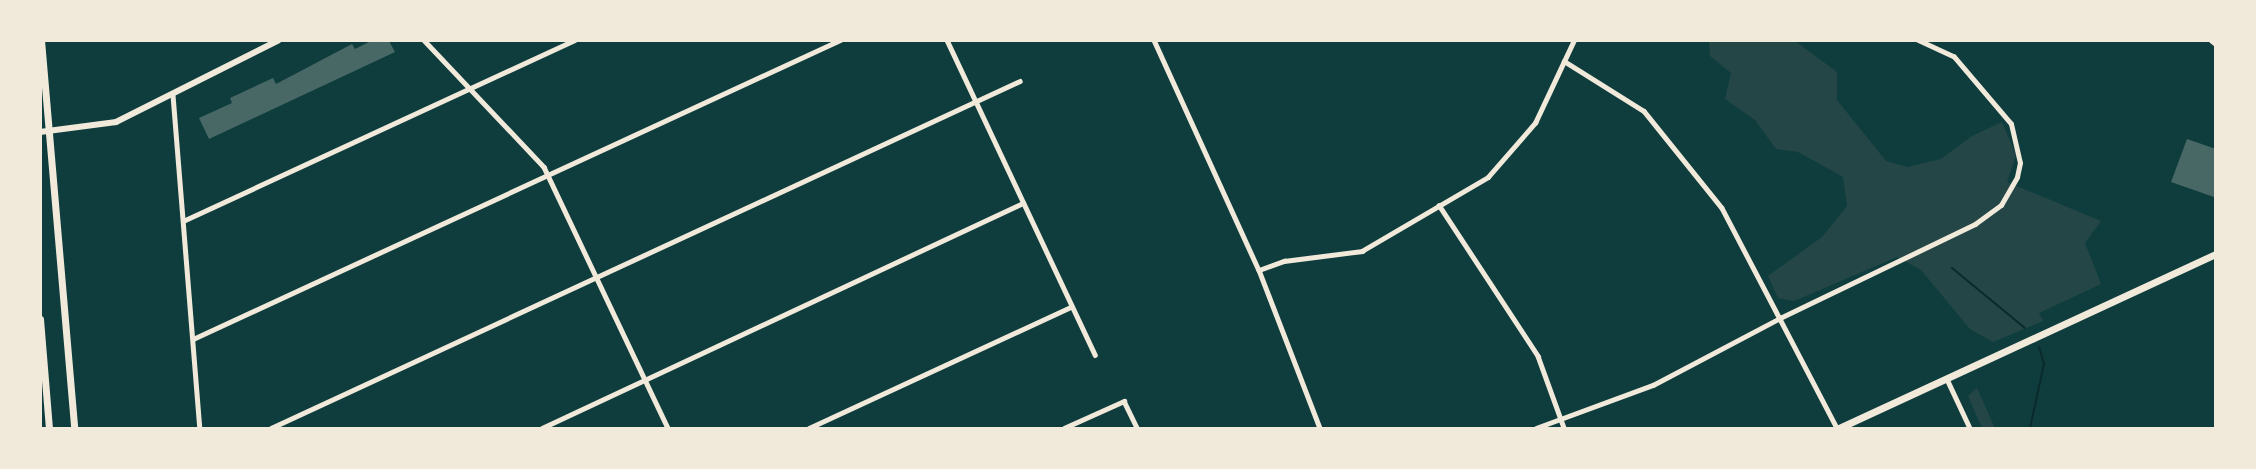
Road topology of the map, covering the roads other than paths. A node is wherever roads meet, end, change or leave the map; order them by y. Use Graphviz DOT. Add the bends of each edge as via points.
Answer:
graph roads {
  1 [pos="41,40"];
  2 [pos="279,40"];
  3 [pos="424,40"];
  4 [pos="574,40"];
  5 [pos="840,40"];
  6 [pos="947,40"];
  7 [pos="1154,40"];
  8 [pos="1574,40"];
  9 [pos="1918,40"];
  10 [pos="2211,40"];
  11 [pos="2216,44"];
  12 [pos="1564,60"];
  13 [pos="1020,81"];
  14 [pos="470,89"];
  15 [pos="173,95"];
  16 [pos="976,102"];
  17 [pos="40,132"];
  18 [pos="49,132"];
  19 [pos="549,177"];
  20 [pos="1023,203"];
  21 [pos="1439,205"];
  22 [pos="183,221"];
  23 [pos="2216,254"];
  24 [pos="1259,270"];
  25 [pos="599,277"];
  26 [pos="1071,307"];
  27 [pos="1780,318"];
  28 [pos="40,319"];
  29 [pos="193,339"];
  30 [pos="1095,356"];
  31 [pos="1947,379"];
  32 [pos="646,381"];
  33 [pos="1561,421"];
  34 [pos="49,429"];
  35 [pos="74,429"];
  36 [pos="200,429"];
  37 [pos="272,429"];
  38 [pos="542,429"];
  39 [pos="668,429"];
  40 [pos="809,429"];
  41 [pos="1064,429"];
  42 [pos="1137,429"];
  43 [pos="1320,429"];
  44 [pos="1536,429"];
  45 [pos="1564,429"];
  46 [pos="1838,429"];
  47 [pos="1970,429"];
  1 -- 18 [label="main road"];
  2 -- 15 [label="main road"];
  3 -- 14 [label="street"];
  4 -- 14 [label="street"];
  5 -- 19 [label="street"];
  6 -- 16 [label="street"];
  7 -- 24 [label="street"];
  8 -- 12 [label="street"];
  9 -- 27 [label="street" via="1954,57 2011,124 2020,163 2017,177 2001,205 1975,224"];
  10 -- 11 [label="street"];
  12 -- 21 [label="street" via="1535,123 1504,162 1479,183"];
  12 -- 27 [label="street" via="1644,111 1670,139 1736,230"];
  13 -- 16 [label="street"];
  14 -- 19 [label="street"];
  14 -- 22 [label="street"];
  15 -- 18 [label="main road" via="116,122"];
  15 -- 22 [label="street"];
  16 -- 20 [label="street"];
  16 -- 25 [label="street"];
  17 -- 18 [label="main road"];
  18 -- 35 [label="main road"];
  19 -- 25 [label="street"];
  19 -- 29 [label="street"];
  20 -- 26 [label="street"];
  20 -- 32 [label="street"];
  21 -- 24 [label="street" via="1362,251 1284,261"];
  21 -- 33 [label="street" via="1538,356"];
  22 -- 29 [label="street"];
  23 -- 31 [label="main road"];
  24 -- 43 [label="street"];
  25 -- 32 [label="street"];
  25 -- 37 [label="street"];
  26 -- 30 [label="street"];
  26 -- 40 [label="street"];
  27 -- 33 [label="street" via="1653,386"];
  27 -- 46 [label="street"];
  28 -- 34 [label="main road"];
  29 -- 36 [label="street"];
  31 -- 46 [label="main road"];
  31 -- 47 [label="street"];
  32 -- 38 [label="street"];
  32 -- 39 [label="street"];
  33 -- 44 [label="street"];
  33 -- 45 [label="street"];
  41 -- 42 [label="street" via="1125,401"];
}
